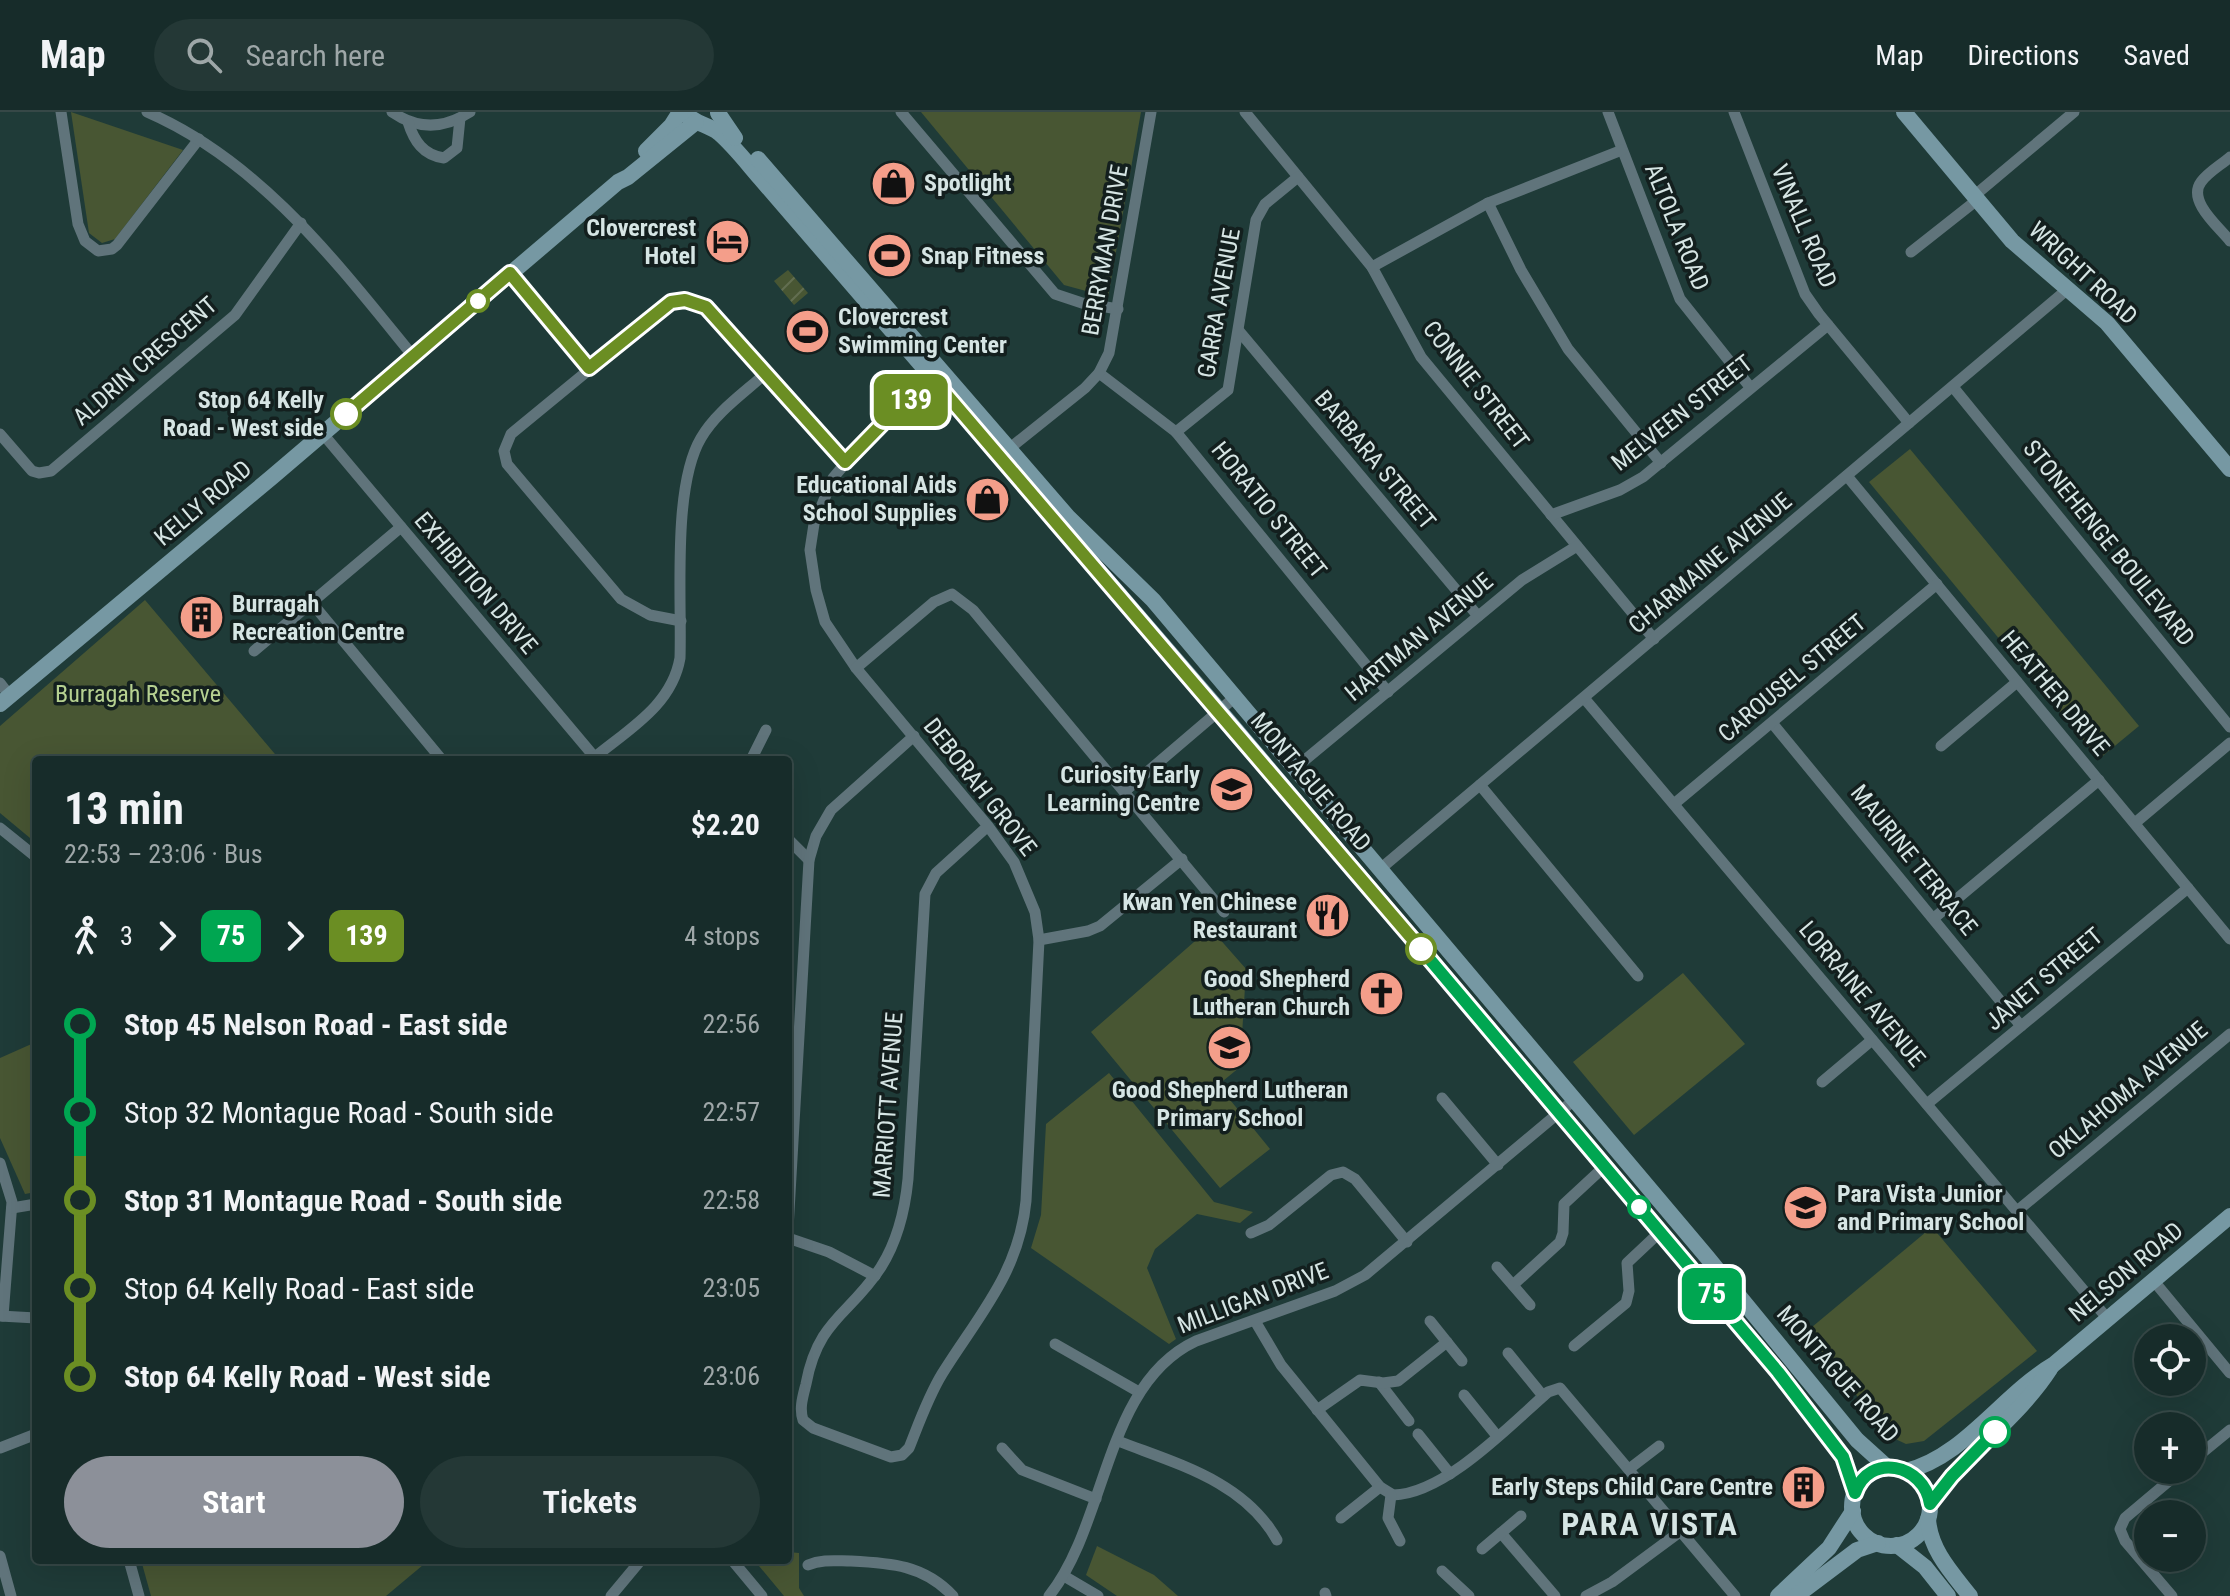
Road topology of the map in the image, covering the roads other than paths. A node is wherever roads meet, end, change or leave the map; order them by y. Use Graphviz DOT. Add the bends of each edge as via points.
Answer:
graph roads {
  1 [pos="61,112"];
  2 [pos="147,112"];
  3 [pos="392,112"];
  4 [pos="718,112"];
  5 [pos="901,112"];
  6 [pos="1151,112"];
  7 [pos="1245,112"];
  8 [pos="1608,112"];
  9 [pos="1734,112"];
  10 [pos="1904,112"];
  11 [pos="2074,112"];
  12 [pos="465,115"];
  13 [pos="691,117"];
  14 [pos="408,122"];
  15 [pos="199,139"];
  16 [pos="1622,150"];
  17 [pos="2230,157"];
  18 [pos="1298,177"];
  19 [pos="1975,198"];
  20 [pos="1488,203"];
  21 [pos="301,223"];
  22 [pos="2230,241"];
  23 [pos="1911,252"];
  24 [pos="1372,267"];
  25 [pos="510,273"];
  26 [pos="2069,288"];
  27 [pos="1118,309"];
  28 [pos="1828,325"];
  29 [pos="1239,331"];
  30 [pos="413,356"];
  31 [pos="589,368"];
  32 [pos="766,373"];
  33 [pos="1099,373"];
  34 [pos="939,376"];
  35 [pos="1750,387"];
  36 [pos="1953,387"];
  37 [pos="1909,423"];
  38 [pos="1176,432"];
  39 [pos="0,434"];
  40 [pos="323,434"];
  41 [pos="1005,452"];
  42 [pos="845,462"];
  43 [pos="1661,463"];
  44 [pos="2230,469"];
  45 [pos="1847,476"];
  46 [pos="1551,515"];
  47 [pos="401,527"];
  48 [pos="1577,546"];
  49 [pos="1937,584"];
  50 [pos="312,603"];
  51 [pos="1478,616"];
  52 [pos="681,621"];
  53 [pos="1654,639"];
  54 [pos="254,651"];
  55 [pos="856,668"];
  56 [pos="2017,682"];
  57 [pos="1388,692"];
  58 [pos="3,694"];
  59 [pos="1234,698"];
  60 [pos="1584,698"];
  61 [pos="1219,710"];
  62 [pos="1773,724"];
  63 [pos="2230,727"];
  64 [pos="766,730"];
  65 [pos="914,736"];
  66 [pos="2230,743"];
  67 [pos="1941,746"];
  68 [pos="439,756"];
  69 [pos="593,756"];
  70 [pos="599,756"];
  71 [pos="753,756"];
  72 [pos="1294,769"];
  73 [pos="2099,780"];
  74 [pos="1480,785"];
  75 [pos="1125,791"];
  76 [pos="1674,804"];
  77 [pos="2135,823"];
  78 [pos="988,826"];
  79 [pos="0,828"];
  80 [pos="792,843"];
  81 [pos="32,854"];
  82 [pos="1182,859"];
  83 [pos="809,860"];
  84 [pos="1379,870"];
  85 [pos="1364,882"];
  86 [pos="2188,888"];
  87 [pos="1224,912"];
  88 [pos="1934,918"];
  89 [pos="792,937"];
  90 [pos="802,938"];
  91 [pos="2230,939"];
  92 [pos="1039,940"];
  93 [pos="1638,976"];
  94 [pos="2021,1026"];
  95 [pos="2230,1034"];
  96 [pos="1872,1040"];
  97 [pos="792,1078"];
  98 [pos="1822,1082"];
  99 [pos="1442,1098"];
  100 [pos="1574,1100"];
  101 [pos="1927,1104"];
  102 [pos="1559,1113"];
  103 [pos="0,1163"];
  104 [pos="1498,1165"];
  105 [pos="1605,1166"];
  106 [pos="32,1205"];
  107 [pos="12,1208"];
  108 [pos="2017,1211"];
  109 [pos="2230,1216"];
  110 [pos="1660,1232"];
  111 [pos="1251,1233"];
  112 [pos="792,1239"];
  113 [pos="1407,1242"];
  114 [pos="1497,1267"];
  115 [pos="875,1276"];
  116 [pos="2153,1280"];
  117 [pos="1513,1285"];
  118 [pos="1530,1305"];
  119 [pos="1,1316"];
  120 [pos="32,1318"];
  121 [pos="2107,1318"];
  122 [pos="1255,1321"];
  123 [pos="1430,1321"];
  124 [pos="1447,1342"];
  125 [pos="1055,1344"];
  126 [pos="1574,1346"];
  127 [pos="1508,1353"];
  128 [pos="1462,1361"];
  129 [pos="2053,1365"];
  130 [pos="2230,1373"];
  131 [pos="1379,1382"];
  132 [pos="1139,1392"];
  133 [pos="1464,1395"];
  134 [pos="1543,1396"];
  135 [pos="1317,1410"];
  136 [pos="1409,1421"];
  137 [pos="2230,1430"];
  138 [pos="1418,1434"];
  139 [pos="32,1436"];
  140 [pos="1497,1436"];
  141 [pos="1118,1441"];
  142 [pos="1659,1446"];
  143 [pos="0,1448"];
  144 [pos="1002,1448"];
  145 [pos="2206,1450"];
  146 [pos="902,1455"];
  147 [pos="1888,1468"];
  148 [pos="1629,1469"];
  149 [pos="1906,1471"];
  150 [pos="1450,1474"];
  151 [pos="2165,1484"];
  152 [pos="1380,1487"];
  153 [pos="1855,1493"];
  154 [pos="1391,1495"];
  155 [pos="1096,1499"];
  156 [pos="1853,1511"];
  157 [pos="1929,1512"];
  158 [pos="1521,1516"];
  159 [pos="1341,1518"];
  160 [pos="1681,1531"];
  161 [pos="1501,1533"];
  162 [pos="1277,1540"];
  163 [pos="1400,1541"];
  164 [pos="1878,1543"];
  165 [pos="1897,1545"];
  166 [pos="1482,1549"];
  167 [pos="0,1556"];
  168 [pos="130,1564"];
  169 [pos="634,1564"];
  170 [pos="735,1564"];
  171 [pos="808,1565"];
  172 [pos="1442,1571"];
  173 [pos="1064,1576"];
  174 [pos="11,1596"];
  175 [pos="139,1596"];
  176 [pos="611,1596"];
  177 [pos="762,1596"];
  178 [pos="953,1596"];
  179 [pos="1049,1596"];
  180 [pos="1098,1596"];
  181 [pos="1469,1596"];
  182 [pos="1555,1596"];
  183 [pos="1586,1596"];
  184 [pos="1735,1596"];
  185 [pos="1778,1596"];
  186 [pos="1796,1596"];
  187 [pos="1948,1596"];
  188 [pos="1970,1596"];
  189 [pos="2172,1596"];
  1 -- 15 [label="street" via="78,224 85,241 98,251 117,245"];
  2 -- 15 [label="street"];
  3 -- 14 [label="street"];
  4 -- 13 [label="main road, KELLY ROAD" via="710,121"];
  4 -- 34 [label="main road, MONTAGUE ROAD"];
  5 -- 27 [label="street" via="1055,294"];
  6 -- 27 [label="street, BERRYMAN DRIVE"];
  7 -- 18 [label="street, CONNIE STREET"];
  8 -- 16 [label="street, ALTOLA ROAD"];
  9 -- 28 [label="street, VINALL ROAD" via="1802,288"];
  10 -- 19 [label="main road, WRIGHT ROAD"];
  11 -- 19 [label="street"];
  12 -- 14 [label="street" via="439,125"];
  12 -- 14 [label="street" via="457,148 444,158 423,150"];
  13 -- 25 [label="main road, KELLY ROAD" via="628,177"];
  13 -- 34 [label="main road, MONTAGUE ROAD" via="739,154"];
  15 -- 21 [label="street"];
  16 -- 20 [label="street"];
  16 -- 35 [label="street, ALTOLA ROAD" via="1680,299"];
  17 -- 22 [label="street" via="2202,180 2197,195"];
  18 -- 24 [label="street, CONNIE STREET"];
  18 -- 29 [label="street, GARRA AVENUE" via="1258,214"];
  19 -- 23 [label="street"];
  19 -- 26 [label="main road, WRIGHT ROAD" via="2023,252"];
  20 -- 24 [label="street"];
  20 -- 43 [label="street" via="1568,349"];
  21 -- 30 [label="street"];
  21 -- 39 [label="street, ALDRIN CRESCENT" via="235,315 51,471 32,471"];
  24 -- 46 [label="street, CONNIE STREET" via="1417,352"];
  25 -- 30 [label="main road, KELLY ROAD"];
  25 -- 31 [label="street"];
  26 -- 36 [label="street, CHARMAINE AVENUE"];
  26 -- 44 [label="main road, WRIGHT ROAD" via="2113,329"];
  27 -- 33 [label="street, BERRYMAN DRIVE"];
  28 -- 35 [label="street, MELVEEN STREET"];
  28 -- 37 [label="street, VINALL ROAD"];
  29 -- 38 [label="street, GARRA AVENUE" via="1228,390"];
  29 -- 51 [label="street, BARBARA STREET"];
  30 -- 40 [label="main road, KELLY ROAD"];
  31 -- 32 [label="street" via="671,302 685,300 706,307"];
  31 -- 52 [label="street" via="511,434 504,458 621,599 650,615"];
  32 -- 42 [label="street"];
  32 -- 52 [label="street" via="714,421 696,447 683,512"];
  33 -- 38 [label="street, HORATIO STREET"];
  33 -- 41 [label="street, BERRYMAN DRIVE"];
  34 -- 41 [label="main road, MONTAGUE ROAD"];
  34 -- 42 [label="street, DEBORAH GROVE"];
  35 -- 43 [label="street, MELVEEN STREET"];
  36 -- 37 [label="street, CHARMAINE AVENUE"];
  36 -- 63 [label="street, STONEHENGE BOULEVARD"];
  37 -- 45 [label="street, CHARMAINE AVENUE"];
  38 -- 57 [label="street, HORATIO STREET"];
  40 -- 47 [label="street, EXHIBITION DRIVE"];
  40 -- 58 [label="main road, KELLY ROAD"];
  41 -- 59 [label="main road, MONTAGUE ROAD" via="1153,600"];
  41 -- 61 [label="main road, MONTAGUE ROAD"];
  42 -- 55 [label="street, DEBORAH GROVE" via="819,506 810,550 825,622"];
  43 -- 46 [label="street, MELVEEN STREET" via="1620,490"];
  45 -- 49 [label="street, HEATHER DRIVE"];
  45 -- 53 [label="street, CHARMAINE AVENUE"];
  46 -- 48 [label="street, CONNIE STREET"];
  47 -- 50 [label="street"];
  47 -- 69 [label="street, EXHIBITION DRIVE"];
  48 -- 51 [label="street, HARTMAN AVENUE"];
  48 -- 53 [label="street, CONNIE STREET"];
  49 -- 56 [label="street, HEATHER DRIVE"];
  49 -- 62 [label="street, CAROUSEL STREET"];
  50 -- 54 [label="street"];
  50 -- 68 [label="street"];
  51 -- 57 [label="street, HARTMAN AVENUE"];
  52 -- 70 [label="street" via="678,668 667,695"];
  53 -- 60 [label="street, CHARMAINE AVENUE"];
  55 -- 65 [label="street, DEBORAH GROVE"];
  55 -- 75 [label="street" via="934,602 955,595"];
  56 -- 67 [label="street"];
  56 -- 73 [label="street, HEATHER DRIVE"];
  57 -- 72 [label="street, HARTMAN AVENUE"];
  59 -- 61 [label="street"];
  59 -- 72 [label="main road, MONTAGUE ROAD"];
  60 -- 74 [label="street, CHARMAINE AVENUE"];
  60 -- 76 [label="street, LORRAINE AVENUE"];
  61 -- 75 [label="street"];
  61 -- 85 [label="main road, MONTAGUE ROAD"];
  62 -- 76 [label="street, CAROUSEL STREET"];
  62 -- 88 [label="street, MAURINE TERRACE"];
  64 -- 71 [label="street"];
  65 -- 78 [label="street, DEBORAH GROVE"];
  65 -- 83 [label="street" via="831,810"];
  66 -- 77 [label="street"];
  72 -- 84 [label="main road, MONTAGUE ROAD"];
  73 -- 77 [label="street, HEATHER DRIVE"];
  73 -- 88 [label="street"];
  74 -- 84 [label="street, CHARMAINE AVENUE"];
  74 -- 93 [label="street"];
  75 -- 82 [label="street"];
  76 -- 96 [label="street, LORRAINE AVENUE"];
  77 -- 86 [label="street, HEATHER DRIVE"];
  78 -- 92 [label="street, DEBORAH GROVE" via="1026,885"];
  78 -- 115 [label="street, MARRIOTT AVENUE" via="936,873 925,894 907,1192 898,1233"];
  79 -- 81 [label="street"];
  80 -- 83 [label="street"];
  82 -- 87 [label="street"];
  82 -- 92 [label="street" via="1100,926"];
  83 -- 90 [label="street"];
  84 -- 85 [label="main road"];
  84 -- 100 [label="main road, MONTAGUE ROAD"];
  85 -- 102 [label="main road, MONTAGUE ROAD"];
  86 -- 91 [label="street, HEATHER DRIVE"];
  86 -- 94 [label="street, JANET STREET"];
  88 -- 94 [label="street, MAURINE TERRACE"];
  89 -- 90 [label="street"];
  90 -- 97 [label="street"];
  92 -- 146 [label="street, DEBORAH GROVE" via="1023,1226 986,1311 937,1382"];
  94 -- 101 [label="street, JANET STREET"];
  95 -- 108 [label="street, OKLAHOMA AVENUE"];
  96 -- 98 [label="street"];
  96 -- 101 [label="street, LORRAINE AVENUE"];
  99 -- 104 [label="street"];
  100 -- 102 [label="street, MILLIGAN DRIVE"];
  100 -- 147 [label="main road, MONTAGUE ROAD" via="1857,1440"];
  101 -- 108 [label="street, LORRAINE AVENUE"];
  102 -- 104 [label="street, MILLIGAN DRIVE"];
  102 -- 105 [label="main road, MONTAGUE ROAD"];
  103 -- 107 [label="street"];
  104 -- 113 [label="street, MILLIGAN DRIVE"];
  105 -- 110 [label="main road, MONTAGUE ROAD"];
  105 -- 117 [label="street" via="1564,1204 1560,1242"];
  106 -- 107 [label="street"];
  107 -- 119 [label="street"];
  108 -- 121 [label="street, LORRAINE AVENUE"];
  109 -- 116 [label="main road, NELSON ROAD"];
  110 -- 126 [label="street" via="1627,1263 1626,1303"];
  110 -- 153 [label="main road, MONTAGUE ROAD" via="1825,1431 1847,1463"];
  111 -- 113 [label="street" via="1269,1225 1331,1175 1343,1172 1355,1179"];
  112 -- 115 [label="street"];
  113 -- 122 [label="street, MILLIGAN DRIVE" via="1345,1287"];
  114 -- 117 [label="street"];
  115 -- 146 [label="street, MARRIOTT AVENUE" via="816,1345 801,1415 813,1428 883,1455"];
  116 -- 121 [label="main road, NELSON ROAD"];
  116 -- 130 [label="street"];
  117 -- 118 [label="street"];
  119 -- 120 [label="street"];
  121 -- 129 [label="main road, NELSON ROAD"];
  122 -- 132 [label="street, MILLIGAN DRIVE" via="1181,1348 1158,1366"];
  122 -- 135 [label="street" via="1276,1359"];
  123 -- 124 [label="street"];
  124 -- 128 [label="street"];
  124 -- 131 [label="street" via="1401,1379"];
  125 -- 132 [label="street"];
  127 -- 134 [label="street"];
  129 -- 149 [label="main road, NELSON ROAD" via="2030,1378 1949,1452"];
  129 -- 157 [label="main road, NELSON ROAD" via="2038,1388 1952,1476"];
  131 -- 135 [label="street" via="1357,1381"];
  131 -- 136 [label="street"];
  132 -- 141 [label="street, MILLIGAN DRIVE"];
  133 -- 140 [label="street"];
  134 -- 140 [label="street"];
  134 -- 148 [label="street" via="1557,1387"];
  135 -- 152 [label="street"];
  137 -- 145 [label="street"];
  138 -- 150 [label="street"];
  139 -- 143 [label="street"];
  140 -- 150 [label="street"];
  141 -- 155 [label="street, MILLIGAN DRIVE"];
  141 -- 162 [label="street" via="1229,1489 1250,1504"];
  142 -- 148 [label="street"];
  144 -- 155 [label="street" via="1022,1470"];
  147 -- 149 [label="main road"];
  147 -- 153 [label="main road" via="1865,1477"];
  148 -- 160 [label="street"];
  149 -- 157 [label="main road" via="1923,1484"];
  150 -- 154 [label="street" via="1418,1491"];
  151 -- 189 [label="street" via="2125,1518 2120,1529"];
  152 -- 154 [label="street"];
  152 -- 159 [label="street"];
  153 -- 156 [label="main road"];
  154 -- 163 [label="street" via="1388,1518"];
  155 -- 173 [label="street, MILLIGAN DRIVE"];
  156 -- 164 [label="main road" via="1861,1531"];
  156 -- 185 [label="main road" via="1829,1548"];
  157 -- 165 [label="main road" via="1918,1535"];
  157 -- 188 [label="main road" via="1933,1543"];
  158 -- 161 [label="street"];
  160 -- 183 [label="street"];
  160 -- 184 [label="street"];
  161 -- 166 [label="street"];
  161 -- 182 [label="street"];
  164 -- 165 [label="main road"];
  164 -- 186 [label="main road" via="1857,1550"];
  165 -- 187 [label="main road" via="1925,1567"];
  167 -- 174 [label="street"];
  168 -- 175 [label="street"];
  169 -- 176 [label="street"];
  170 -- 177 [label="street"];
  171 -- 178 [label="street" via="822,1560 902,1565 933,1578"];
  172 -- 181 [label="street"];
  173 -- 179 [label="street, MILLIGAN DRIVE"];
  173 -- 180 [label="street"];
}
